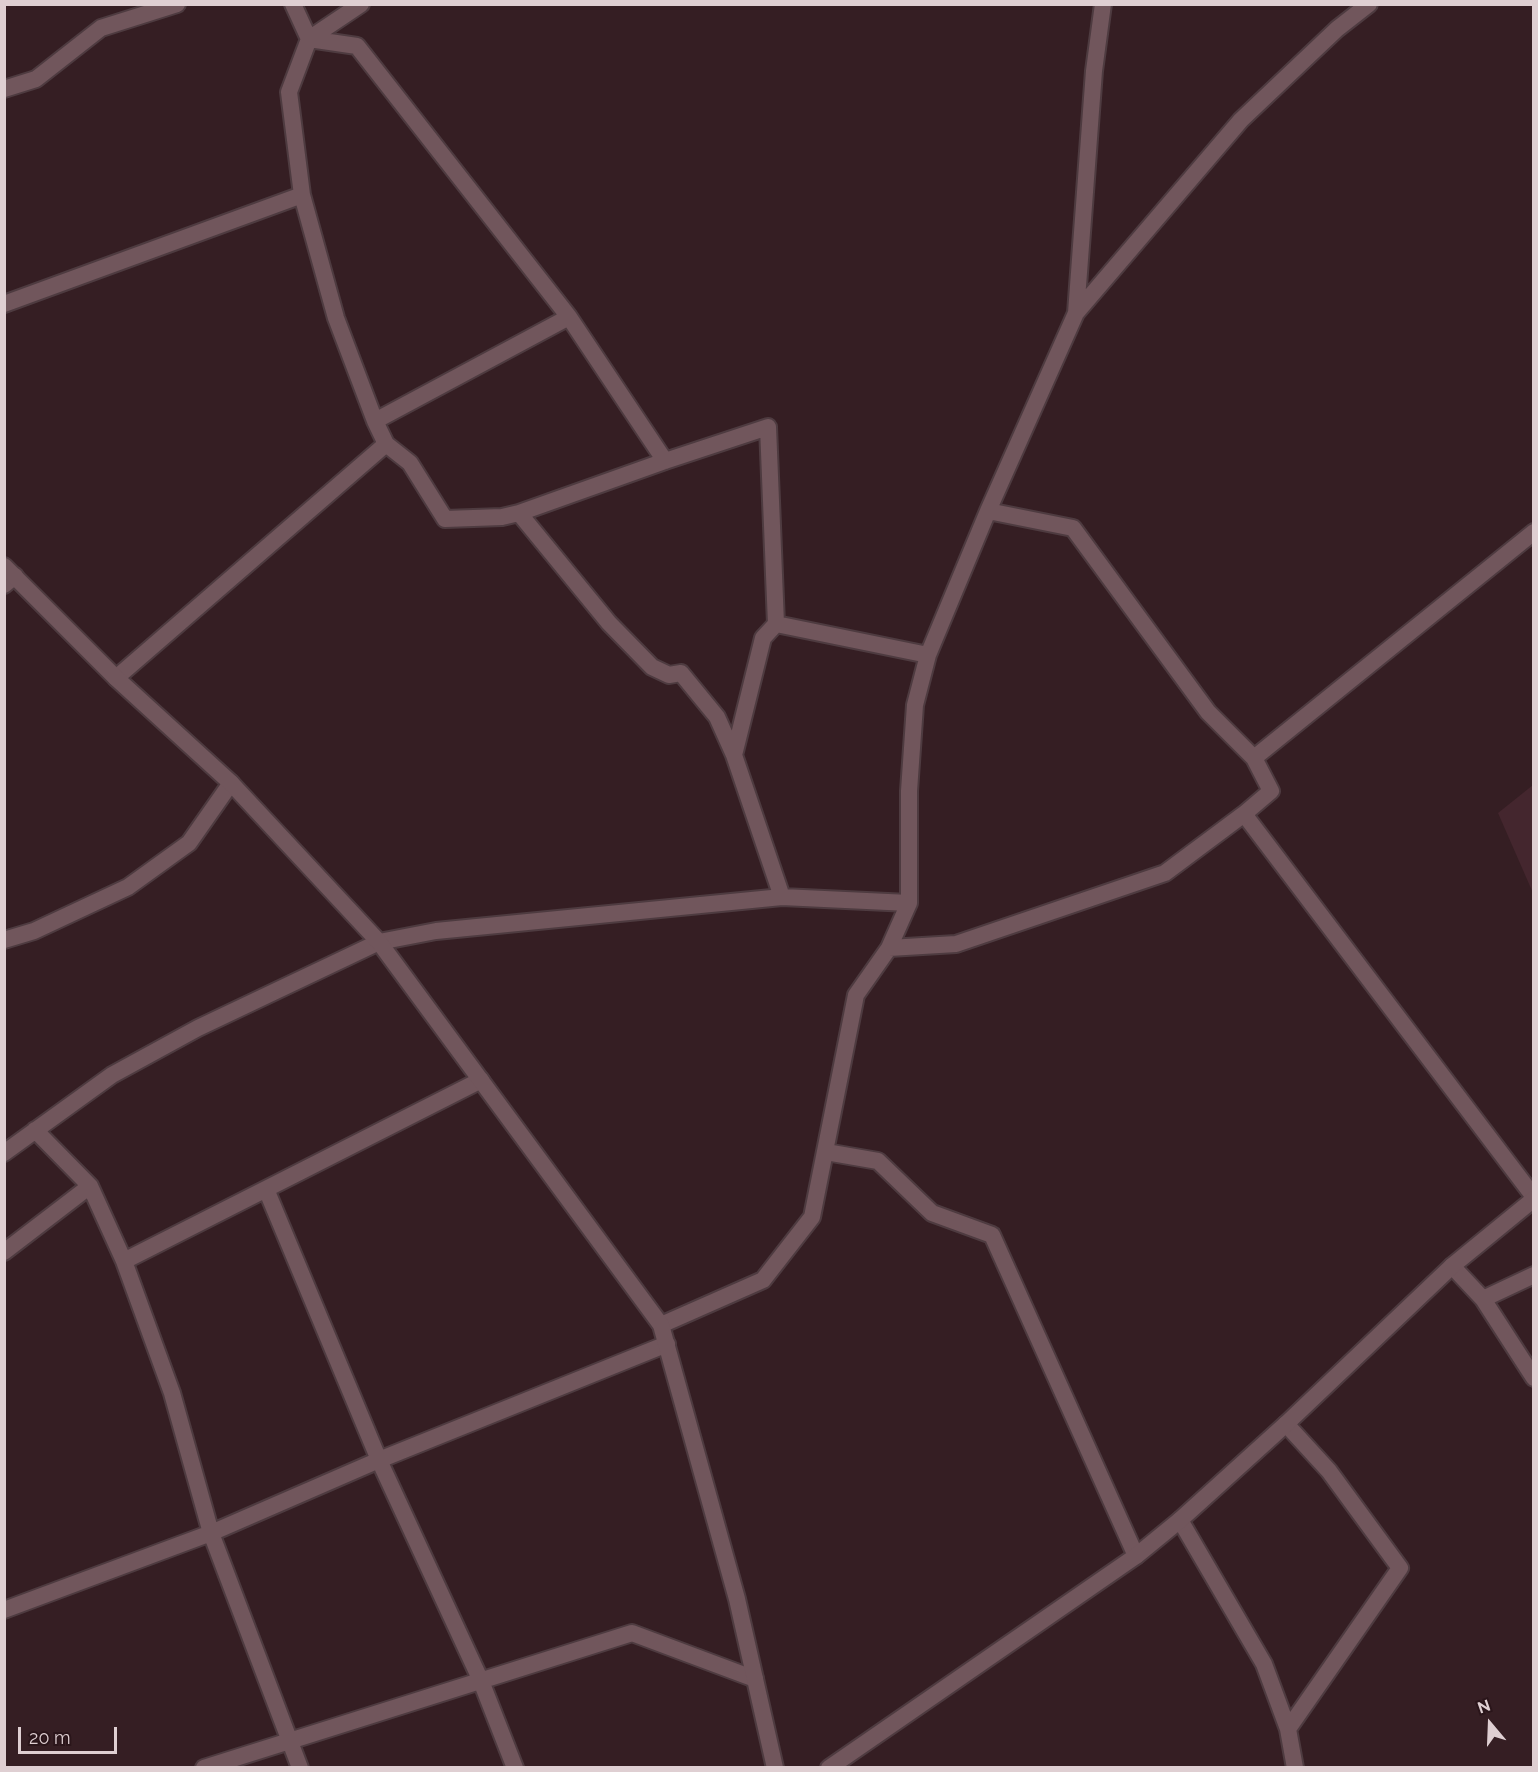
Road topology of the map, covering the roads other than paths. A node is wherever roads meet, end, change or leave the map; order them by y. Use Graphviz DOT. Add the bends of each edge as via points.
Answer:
graph roads {
  1 [pos="177,4"];
  2 [pos="293,4"];
  3 [pos="361,4"];
  4 [pos="1103,4"];
  5 [pos="1369,4"];
  6 [pos="309,39"];
  7 [pos="4,89"];
  8 [pos="302,195"];
  9 [pos="4,304"];
  10 [pos="1076,313"];
  11 [pos="569,317"];
  12 [pos="375,421"];
  13 [pos="386,444"];
  14 [pos="664,461"];
  15 [pos="988,511"];
  16 [pos="519,513"];
  17 [pos="1533,532"];
  18 [pos="8,576"];
  19 [pos="776,624"];
  20 [pos="928,655"];
  21 [pos="116,678"];
  22 [pos="734,755"];
  23 [pos="1254,758"];
  24 [pos="231,783"];
  25 [pos="1244,814"];
  26 [pos="782,897"];
  27 [pos="909,903"];
  28 [pos="4,940"];
  29 [pos="379,942"];
  30 [pos="889,948"];
  31 [pos="481,1080"];
  32 [pos="34,1130"];
  33 [pos="826,1152"];
  34 [pos="4,1153"];
  35 [pos="90,1186"];
  36 [pos="266,1189"];
  37 [pos="1533,1198"];
  38 [pos="4,1252"];
  39 [pos="124,1261"];
  40 [pos="1452,1266"];
  41 [pos="1533,1275"];
  42 [pos="1483,1299"];
  43 [pos="661,1325"];
  44 [pos="667,1344"];
  45 [pos="1533,1378"];
  46 [pos="1286,1425"];
  47 [pos="380,1460"];
  48 [pos="1180,1520"];
  49 [pos="211,1533"];
  50 [pos="1136,1556"];
  51 [pos="4,1610"];
  52 [pos="755,1679"];
  53 [pos="481,1681"];
  54 [pos="1288,1729"];
  55 [pos="290,1741"];
  56 [pos="204,1767"];
  57 [pos="300,1767"];
  58 [pos="515,1767"];
  59 [pos="775,1767"];
  60 [pos="830,1767"];
  61 [pos="1295,1767"];
  1 -- 7 [label="street" via="101,28 36,78"];
  2 -- 6 [label="street"];
  3 -- 6 [label="street"];
  4 -- 10 [label="street" via="1094,71"];
  5 -- 10 [label="street" via="1241,120"];
  6 -- 8 [label="street" via="289,92"];
  6 -- 11 [label="street" via="357,46"];
  8 -- 9 [label="street"];
  8 -- 12 [label="street" via="336,318"];
  10 -- 15 [label="street"];
  11 -- 12 [label="street"];
  11 -- 14 [label="street"];
  12 -- 13 [label="street"];
  13 -- 16 [label="street" via="410,463 445,519"];
  13 -- 21 [label="street"];
  14 -- 16 [label="street"];
  14 -- 19 [label="street" via="768,427"];
  15 -- 20 [label="street"];
  15 -- 23 [label="street" via="1073,528 1208,712"];
  16 -- 22 [label="street" via="609,623 652,667 669,675 681,673 717,717"];
  17 -- 23 [label="street"];
  18 -- 21 [label="street"];
  19 -- 20 [label="street"];
  19 -- 22 [label="street" via="763,638"];
  20 -- 27 [label="street" via="915,705 909,791"];
  21 -- 24 [label="street"];
  22 -- 26 [label="street"];
  23 -- 25 [label="street" via="1271,791"];
  24 -- 28 [label="street" via="189,843 128,887"];
  24 -- 29 [label="street"];
  25 -- 30 [label="street" via="1165,873 956,944"];
  25 -- 37 [label="street"];
  26 -- 27 [label="street"];
  26 -- 29 [label="street" via="436,931"];
  27 -- 30 [label="street"];
  29 -- 31 [label="street"];
  29 -- 32 [label="street" via="198,1028 111,1075"];
  30 -- 33 [label="street" via="856,994"];
  31 -- 36 [label="street"];
  31 -- 43 [label="street"];
  32 -- 34 [label="street"];
  32 -- 35 [label="street"];
  33 -- 43 [label="street" via="812,1217 763,1281"];
  33 -- 50 [label="street" via="878,1161 932,1213 992,1236"];
  35 -- 38 [label="street"];
  35 -- 39 [label="street"];
  36 -- 39 [label="street"];
  36 -- 47 [label="street"];
  37 -- 40 [label="street"];
  39 -- 49 [label="street" via="172,1393"];
  40 -- 42 [label="street"];
  40 -- 46 [label="street"];
  41 -- 42 [label="street"];
  42 -- 45 [label="street"];
  43 -- 44 [label="street"];
  44 -- 47 [label="street"];
  44 -- 52 [label="street"];
  46 -- 48 [label="street"];
  46 -- 54 [label="street" via="1329,1471 1400,1568"];
  47 -- 49 [label="street"];
  47 -- 53 [label="street"];
  48 -- 50 [label="street"];
  48 -- 54 [label="street" via="1264,1664"];
  49 -- 51 [label="street"];
  49 -- 55 [label="street"];
  50 -- 60 [label="street"];
  52 -- 53 [label="street" via="632,1633"];
  52 -- 59 [label="street"];
  53 -- 55 [label="street"];
  53 -- 58 [label="street"];
  54 -- 61 [label="street"];
  55 -- 56 [label="street"];
  55 -- 57 [label="street"];
}
